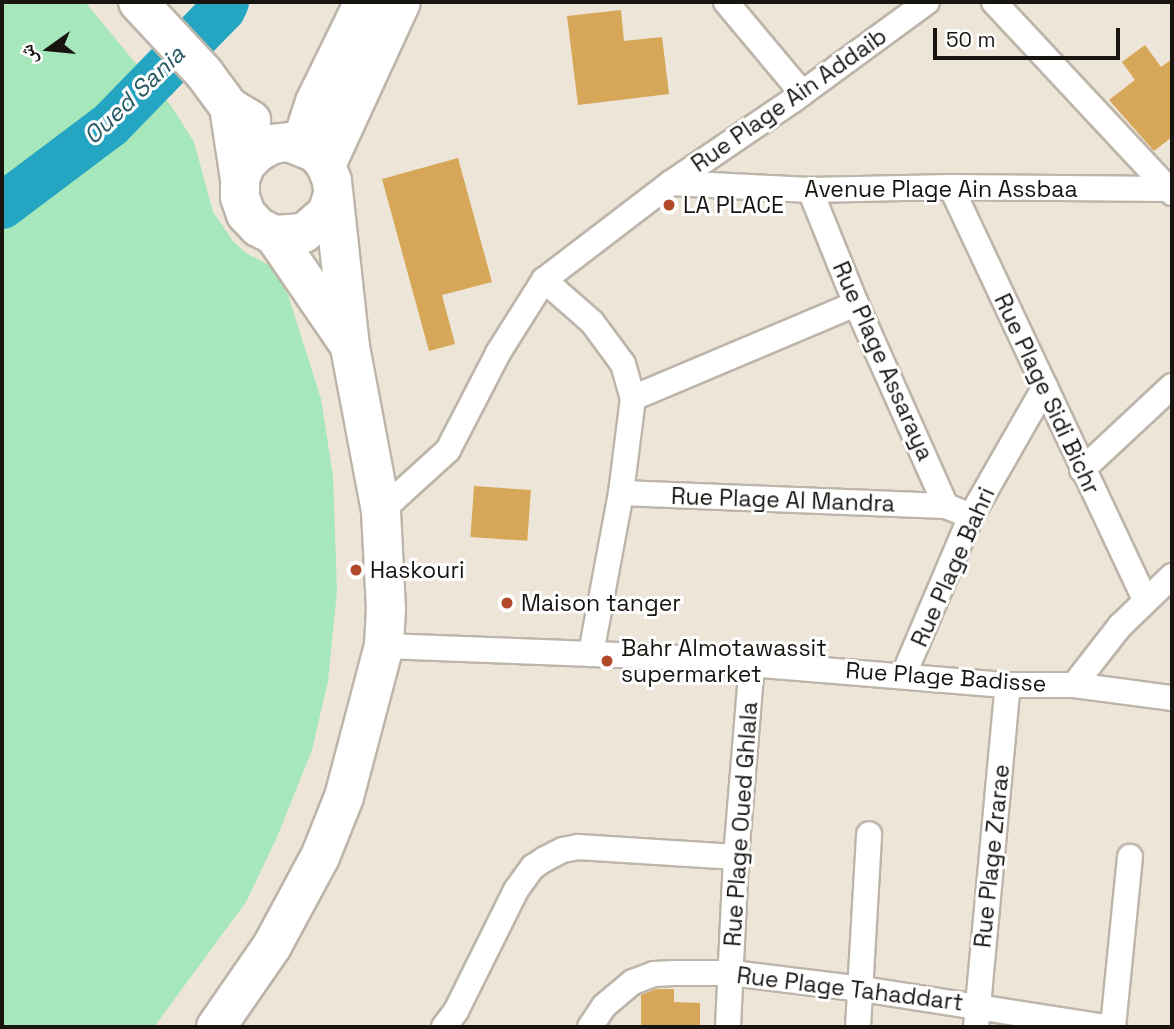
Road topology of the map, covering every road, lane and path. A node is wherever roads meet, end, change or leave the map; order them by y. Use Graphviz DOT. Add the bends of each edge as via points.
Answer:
graph roads {
  1 [pos="364,2"];
  2 [pos="401,2"];
  3 [pos="726,2"];
  4 [pos="927,2"];
  5 [pos="994,2"];
  6 [pos="148,12"];
  7 [pos="802,93"];
  8 [pos="229,107"];
  9 [pos="312,163"];
  10 [pos="240,179"];
  11 [pos="671,183"];
  12 [pos="951,187"];
  13 [pos="810,190"];
  14 [pos="1170,191"];
  15 [pos="274,235"];
  16 [pos="544,280"];
  17 [pos="856,304"];
  18 [pos="350,347"];
  19 [pos="1172,386"];
  20 [pos="1045,387"];
  21 [pos="633,398"];
  22 [pos="1082,470"];
  23 [pos="621,494"];
  24 [pos="946,506"];
  25 [pos="381,511"];
  26 [pos="971,516"];
  27 [pos="1172,576"];
  28 [pos="1145,600"];
  29 [pos="384,646"];
  30 [pos="591,654"];
  31 [pos="752,662"];
  32 [pos="904,674"];
  33 [pos="1008,685"];
  34 [pos="1074,685"];
  35 [pos="1172,698"];
  36 [pos="869,834"];
  37 [pos="736,857"];
  38 [pos="1130,857"];
  39 [pos="732,973"];
  40 [pos="862,989"];
  41 [pos="977,1016"];
  42 [pos="453,1022"];
  43 [pos="216,1027"];
  44 [pos="590,1027"];
  45 [pos="728,1027"];
  46 [pos="858,1027"];
  47 [pos="1105,1027"];
  48 [pos="1113,1027"];
  1 -- 9 [label="main road" via="316,102"];
  2 -- 9 [label="main road"];
  3 -- 7 [label="street"];
  4 -- 7 [label="street, Rue Plage Ain Addaib"];
  5 -- 14 [label="street"];
  6 -- 8 [label="main road"];
  7 -- 11 [label="street, Rue Plage Ain Addaib"];
  8 -- 9 [label="main road"];
  8 -- 10 [label="main road"];
  9 -- 10 [label="main road" via="273,144 246,164"];
  9 -- 15 [label="main road" via="327,213 304,233"];
  9 -- 18 [label="main road"];
  10 -- 15 [label="main road" via="246,214"];
  11 -- 13 [label="street, Avenue Plage Ain Assbaa"];
  11 -- 16 [label="street, Rue Plage Ain Addaib"];
  12 -- 13 [label="street, Avenue Plage Ain Assbaa"];
  12 -- 14 [label="street, Avenue Plage Ain Assbaa"];
  12 -- 20 [label="street, Rue Plage Sidi Bichr"];
  13 -- 17 [label="street, Rue Plage Assaraya"];
  15 -- 18 [label="main road"];
  16 -- 21 [label="street" via="599,333 623,365"];
  16 -- 25 [label="street, Rue Plage Ain Addaib" via="447,450"];
  17 -- 21 [label="street"];
  17 -- 24 [label="street, Rue Plage Assaraya"];
  18 -- 25 [label="main road"];
  19 -- 22 [label="street"];
  20 -- 22 [label="street, Rue Plage Sidi Bichr"];
  20 -- 26 [label="street, Rue Plage Bahri"];
  21 -- 23 [label="street"];
  22 -- 28 [label="street, Rue Plage Sidi Bichr"];
  23 -- 24 [label="street, Rue Plage Al Mandra"];
  23 -- 30 [label="street"];
  24 -- 26 [label="street"];
  25 -- 29 [label="main road"];
  26 -- 32 [label="street, Rue Plage Bahri"];
  27 -- 28 [label="street"];
  28 -- 34 [label="street" via="1106,641"];
  29 -- 30 [label="street, Rue Plage Badisse"];
  29 -- 43 [label="main road" via="344,797 320,857 272,946"];
  30 -- 31 [label="street, Rue Plage Badisse"];
  31 -- 32 [label="street, Rue Plage Badisse"];
  31 -- 37 [label="street, Rue Plage Oued Ghlala"];
  32 -- 33 [label="street, Rue Plage Badisse"];
  33 -- 34 [label="street, Rue Plage Badisse"];
  33 -- 41 [label="street, Rue Plage Zrarae"];
  34 -- 35 [label="street, Rue Plage Badisse"];
  36 -- 40 [label="street"];
  37 -- 39 [label="street, Rue Plage Oued Ghlala"];
  37 -- 42 [label="street" via="578,847 545,859 516,890"];
  38 -- 48 [label="street"];
  39 -- 40 [label="street, Rue Plage Tahaddart"];
  39 -- 44 [label="street, Rue Plage Tahaddart" via="654,974 633,982 604,1006"];
  39 -- 45 [label="street, Rue Plage Oued Ghlala"];
  40 -- 41 [label="street, Rue Plage Tahaddart"];
  40 -- 46 [label="street"];
  41 -- 47 [label="street, Rue Plage Tahaddart"];
}
